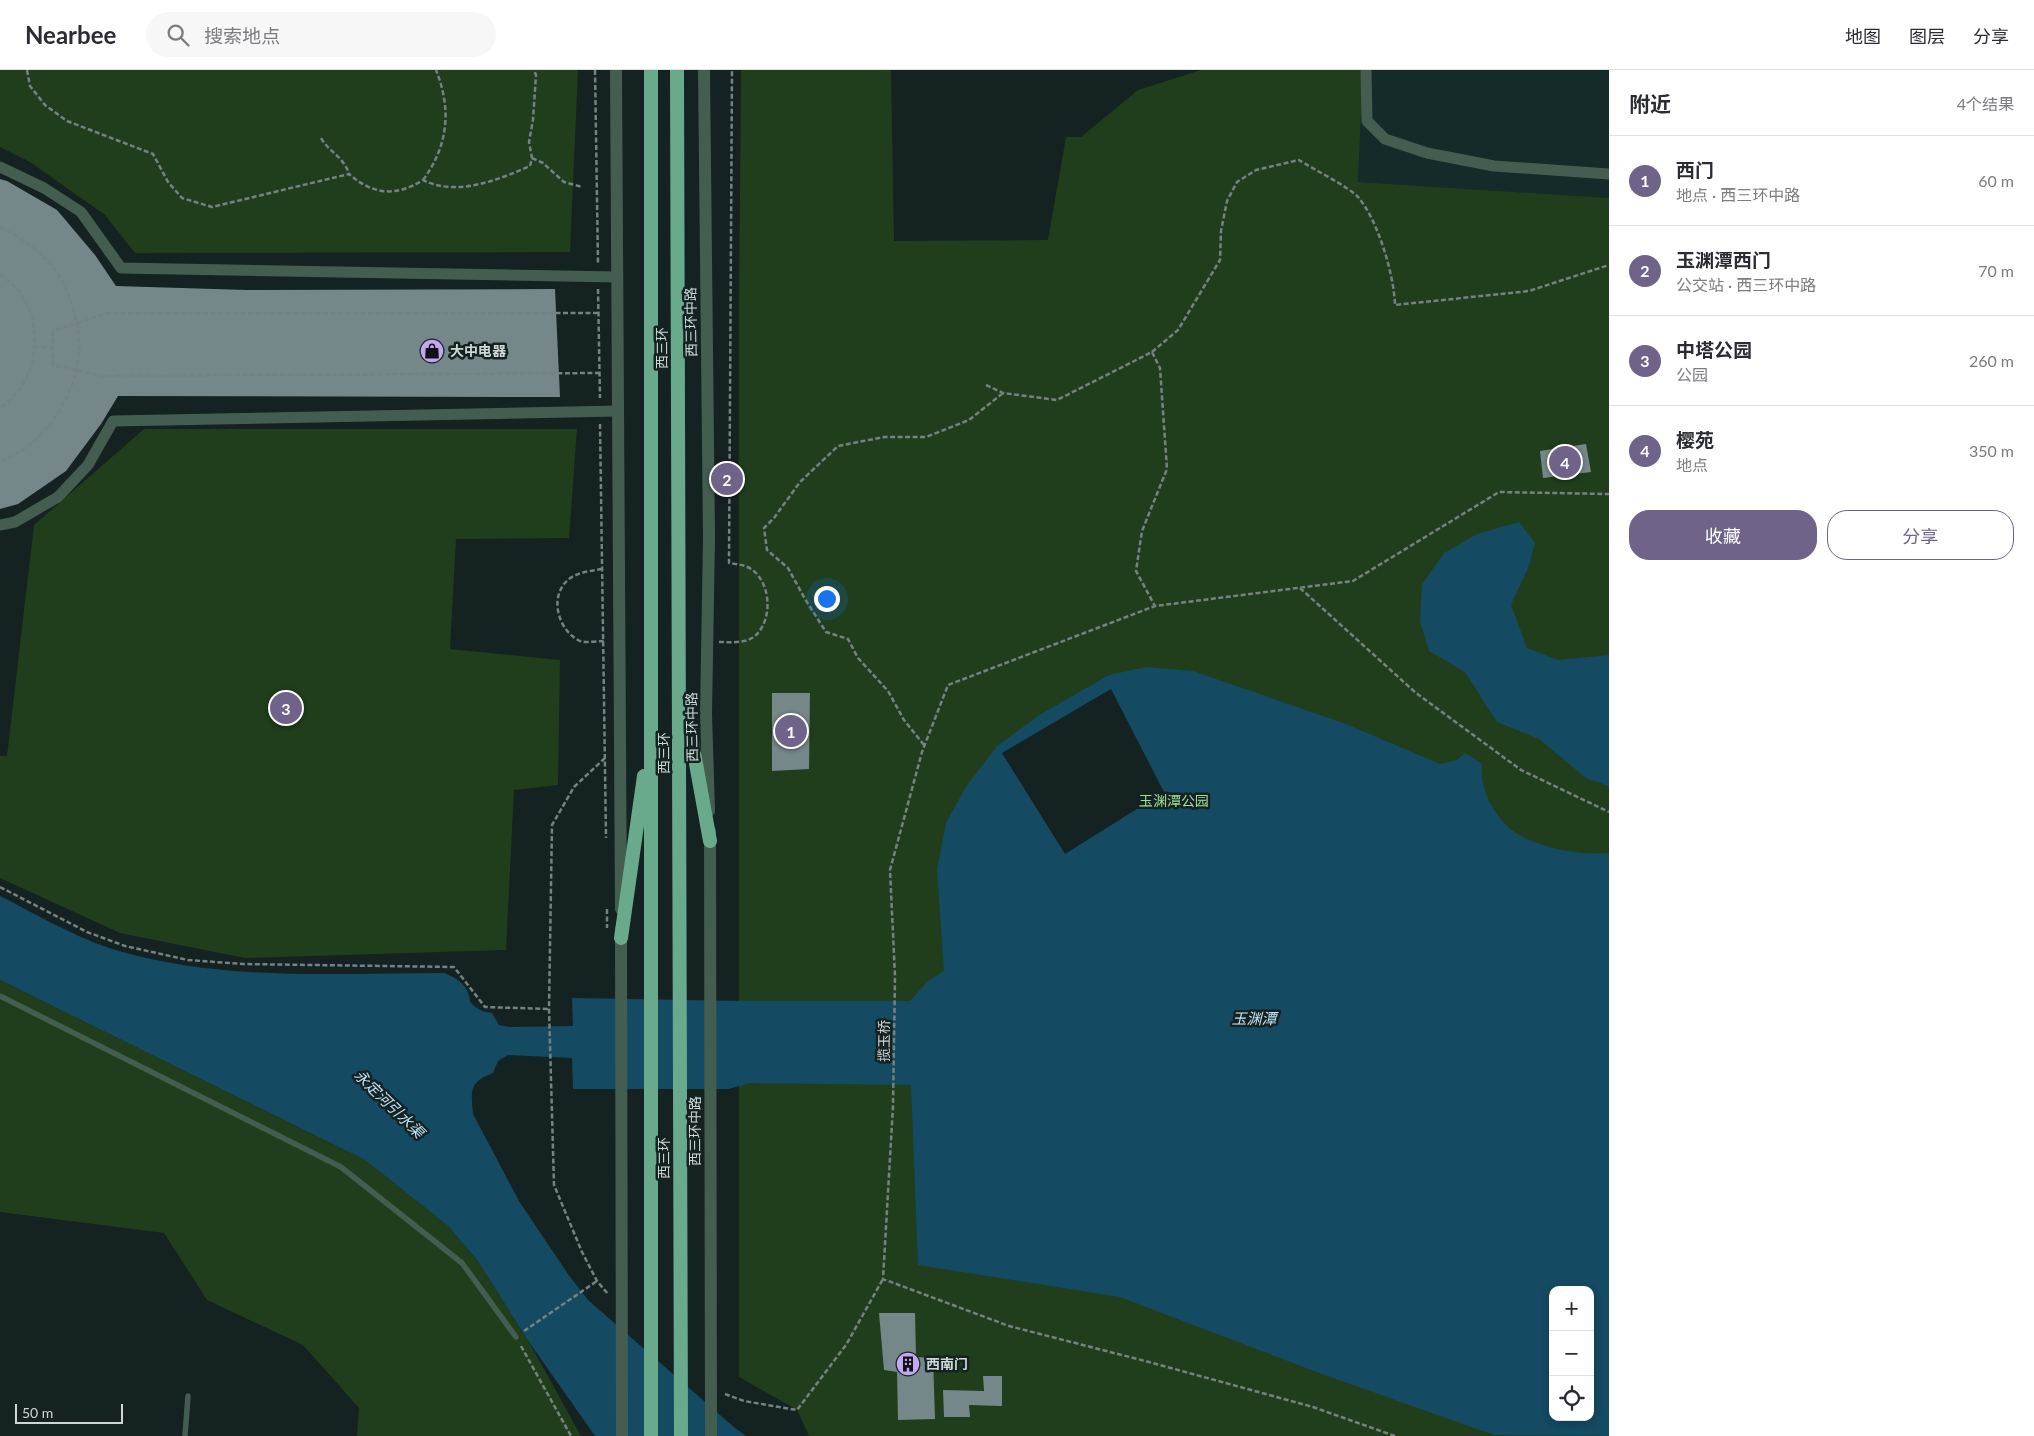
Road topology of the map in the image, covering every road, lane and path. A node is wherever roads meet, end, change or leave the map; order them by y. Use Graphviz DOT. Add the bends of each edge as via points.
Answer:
graph roads {
  1 [pos="27,70"];
  2 [pos="436,70"];
  3 [pos="534,70"];
  4 [pos="595,70"];
  5 [pos="616,70"];
  6 [pos="651,70"];
  7 [pos="677,70"];
  8 [pos="704,70"];
  9 [pos="732,70"];
  10 [pos="1366,70"];
  11 [pos="321,138"];
  12 [pos="532,158"];
  13 [pos="0,167"];
  14 [pos="348,174"];
  15 [pos="1609,174"];
  16 [pos="423,180"];
  17 [pos="582,187"];
  18 [pos="0,227"];
  19 [pos="1609,265"];
  20 [pos="0,274"];
  21 [pos="598,276"];
  22 [pos="617,277"];
  23 [pos="598,313"];
  24 [pos="76,323"];
  25 [pos="34,347"];
  26 [pos="53,347"];
  27 [pos="1152,352"];
  28 [pos="75,370"];
  29 [pos="599,373"];
  30 [pos="986,385"];
  31 [pos="1003,393"];
  32 [pos="0,409"];
  33 [pos="618,411"];
  34 [pos="600,412"];
  35 [pos="0,461"];
  36 [pos="1609,494"];
  37 [pos="0,525"];
  38 [pos="602,569"];
  39 [pos="1300,588"];
  40 [pos="1155,606"];
  41 [pos="582,641"];
  42 [pos="743,642"];
  43 [pos="680,678"];
  44 [pos="652,726"];
  45 [pos="924,745"];
  46 [pos="605,758"];
  47 [pos="1609,812"];
  48 [pos="710,841"];
  49 [pos="606,845"];
  50 [pos="0,887"];
  51 [pos="607,903"];
  52 [pos="607,932"];
  53 [pos="621,938"];
  54 [pos="0,996"];
  55 [pos="550,1009"];
  56 [pos="882,1279"];
  57 [pos="597,1281"];
  58 [pos="614,1301"];
  59 [pos="516,1337"];
  60 [pos="714,1387"];
  61 [pos="188,1396"];
  62 [pos="185,1436"];
  63 [pos="571,1436"];
  64 [pos="622,1436"];
  65 [pos="652,1436"];
  66 [pos="681,1436"];
  67 [pos="711,1436"];
  68 [pos="1395,1436"];
  1 -- 14 [label="path" via="30,86 46,105 67,121 153,154 168,182 182,198 212,207"];
  2 -- 16 [label="path" via="445,102 445,138 440,153"];
  3 -- 12 [label="path" via="529,142"];
  4 -- 21 [label="path"];
  5 -- 22 [label="street"];
  6 -- 44 [label="highway, 西三环"];
  7 -- 43 [label="highway, 西三环"];
  8 -- 48 [label="street, 西三环中路" via="710,538 706,714"];
  9 -- 42 [label="path" via="729,563 752,570 762,582 767,597 766,618 756,636"];
  10 -- 15 [label="street" via="1367,120 1385,139 1427,153 1494,166"];
  11 -- 14 [label="path" via="346,164"];
  12 -- 16 [label="path" via="530,166 498,180 436,187"];
  12 -- 17 [label="path" via="543,163 564,182"];
  13 -- 21 [label="street" via="44,188 81,212 121,268"];
  14 -- 16 [label="path" via="362,185 385,191 407,190"];
  18 -- 24 [label="path" via="29,242 58,273 75,311"];
  19 -- 27 [label="path" via="1529,291 1395,305 1386,256 1358,196 1300,160 1256,170 1237,182 1227,201 1220,260 1178,330"];
  20 -- 25 [label="path" via="16,287 30,311"];
  21 -- 22 [label="street"];
  21 -- 23 [label="path"];
  22 -- 33 [label="street"];
  23 -- 24 [label="path" via="108,312"];
  23 -- 29 [label="path"];
  24 -- 26 [label="path" via="53,331"];
  24 -- 28 [label="path" via="79,353"];
  25 -- 26 [label="path"];
  25 -- 32 [label="path" via="32,365 19,390"];
  26 -- 28 [label="path" via="53,365"];
  27 -- 31 [label="path" via="1058,400"];
  27 -- 40 [label="path" via="1160,368 1167,469 1142,531 1136,571"];
  28 -- 29 [label="path" via="102,376"];
  28 -- 35 [label="path" via="69,394 47,429 14,456"];
  29 -- 34 [label="path"];
  30 -- 31 [label="path"];
  31 -- 45 [label="path" via="969,420 926,437 884,437 838,446 800,482 764,528 767,550 788,568 826,632 848,639 858,658 888,691 904,720"];
  33 -- 34 [label="street"];
  33 -- 53 [label="street"];
  34 -- 37 [label="street" via="113,421 88,465 58,497 16,522"];
  34 -- 38 [label="path"];
  36 -- 39 [label="path, 揽玉桥" via="1499,492 1353,581"];
  38 -- 41 [label="path" via="583,572 568,580 558,594 558,612 566,631"];
  38 -- 46 [label="path"];
  39 -- 40 [label="path, 揽玉桥"];
  39 -- 47 [label="path" via="1416,693 1521,770"];
  40 -- 45 [label="path, 揽玉桥" via="948,685"];
  43 -- 48 [label="highway"];
  43 -- 66 [label="highway, 西三环"];
  44 -- 53 [label="highway"];
  44 -- 65 [label="highway, 西三环"];
  45 -- 56 [label="path, 揽玉桥" via="890,870 894,976 892,1106"];
  46 -- 49 [label="path"];
  46 -- 55 [label="path" via="574,787 552,825"];
  48 -- 60 [label="street, 西三环中路"];
  50 -- 55 [label="path" via="88,932 125,946 188,960 243,964 454,967 485,1007"];
  51 -- 52 [label="path"];
  53 -- 64 [label="street"];
  54 -- 59 [label="lane" via="341,1167 462,1263"];
  55 -- 57 [label="path" via="554,1185"];
  56 -- 60 [label="path" via="846,1345 797,1410 744,1401"];
  56 -- 68 [label="path" via="1009,1326 1313,1407"];
  57 -- 58 [label="path"];
  57 -- 59 [label="path"];
  59 -- 63 [label="path"];
  60 -- 67 [label="street, 西三环中路"];
  61 -- 62 [label="lane"];
}
